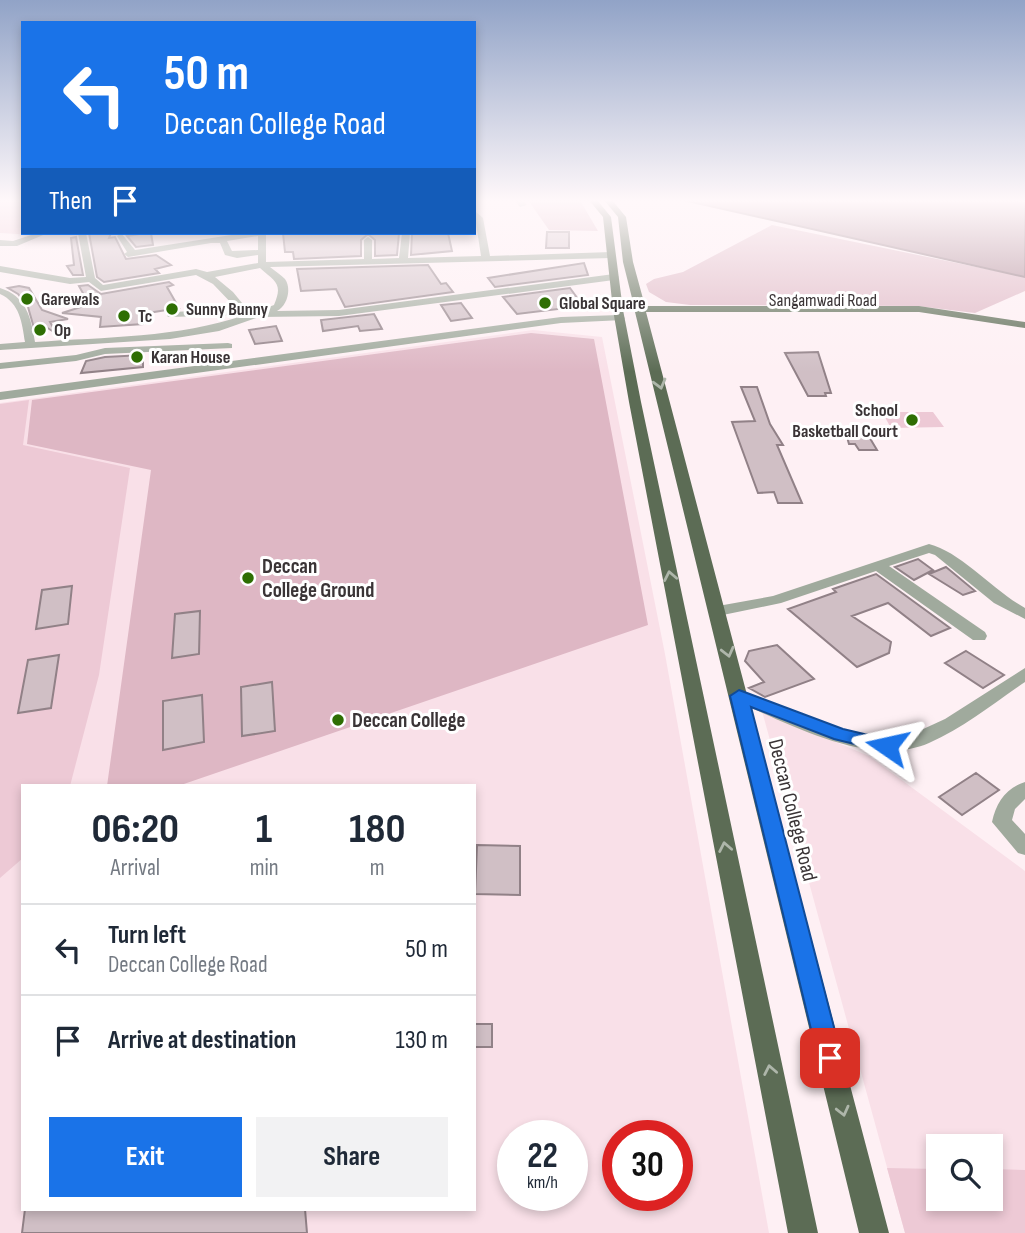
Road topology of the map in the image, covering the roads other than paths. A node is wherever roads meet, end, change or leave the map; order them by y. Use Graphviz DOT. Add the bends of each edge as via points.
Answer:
graph roads {
  1 [pos="87,258"];
  2 [pos="262,258"];
  3 [pos="368,258"];
  4 [pos="416,258"];
  5 [pos="477,258"];
  6 [pos="486,258"];
  7 [pos="505,258"];
  8 [pos="611,258"];
  9 [pos="627,258"];
  10 [pos="403,260"];
  11 [pos="368,261"];
  12 [pos="262,265"];
  13 [pos="161,267"];
  14 [pos="0,269"];
  15 [pos="172,275"];
  16 [pos="208,275"];
  17 [pos="614,277"];
  18 [pos="91,279"];
  19 [pos="0,291"];
  20 [pos="244,312"];
  21 [pos="261,314"];
  22 [pos="618,314"];
  23 [pos="642,314"];
  24 [pos="172,315"];
  25 [pos="1025,325"];
  26 [pos="1025,334"];
  27 [pos="30,343"];
  28 [pos="228,345"];
  29 [pos="0,346"];
  30 [pos="0,366"];
  31 [pos="0,389"];
  32 [pos="0,396"];
  33 [pos="879,566"];
  34 [pos="718,611"];
  35 [pos="1025,614"];
  36 [pos="979,636"];
  37 [pos="1025,674"];
  38 [pos="739,696"];
  39 [pos="1025,789"];
  40 [pos="1025,846"];
  41 [pos="803,1233"];
  42 [pos="874,1233"];
  1 -- 18 [label="street"];
  2 -- 12 [label="street"];
  3 -- 11 [label="street"];
  4 -- 10 [label="street"];
  5 -- 6 [label="street"];
  6 -- 7 [label="street"];
  8 -- 17 [label="main road"];
  9 -- 23 [label="main road, Deccan College Road"];
  10 -- 11 [label="street"];
  11 -- 12 [label="street"];
  12 -- 16 [label="street"];
  12 -- 21 [label="street" via="282,282 284,293 278,307"];
  13 -- 15 [label="street"];
  14 -- 18 [label="street" via="70,281"];
  15 -- 16 [label="street"];
  15 -- 18 [label="street" via="106,288"];
  16 -- 20 [label="street"];
  17 -- 21 [label="street" via="339,313"];
  17 -- 22 [label="main road"];
  19 -- 27 [label="street" via="15,299 23,312"];
  20 -- 21 [label="street"];
  20 -- 24 [label="street"];
  21 -- 27 [label="street" via="215,329 170,336"];
  22 -- 23 [label="main road, Sangamwadi Road"];
  22 -- 31 [label="street" via="556,314"];
  22 -- 32 [label="street"];
  41 -- 22 [label="main road, one-way"];
  23 -- 25 [label="main road, Sangamwadi Road" via="919,309"];
  23 -- 26 [label="main road, Sangamwadi Road" via="922,318"];
  23 -- 34 [label="main road, Deccan College Road, one-way"];
  27 -- 29 [label="street"];
  28 -- 30 [label="street" via="105,351"];
  33 -- 34 [label="street" via="776,600"];
  33 -- 35 [label="street" via="929,548"];
  33 -- 36 [label="street"];
  34 -- 38 [label="main road, Deccan College Road, one-way"];
  37 -- 38 [label="street" via="934,733 911,743 887,746 840,735"];
  38 -- 42 [label="main road, Deccan College Road, one-way"];
  39 -- 40 [label="street" via="1004,808 1002,822"];
}
